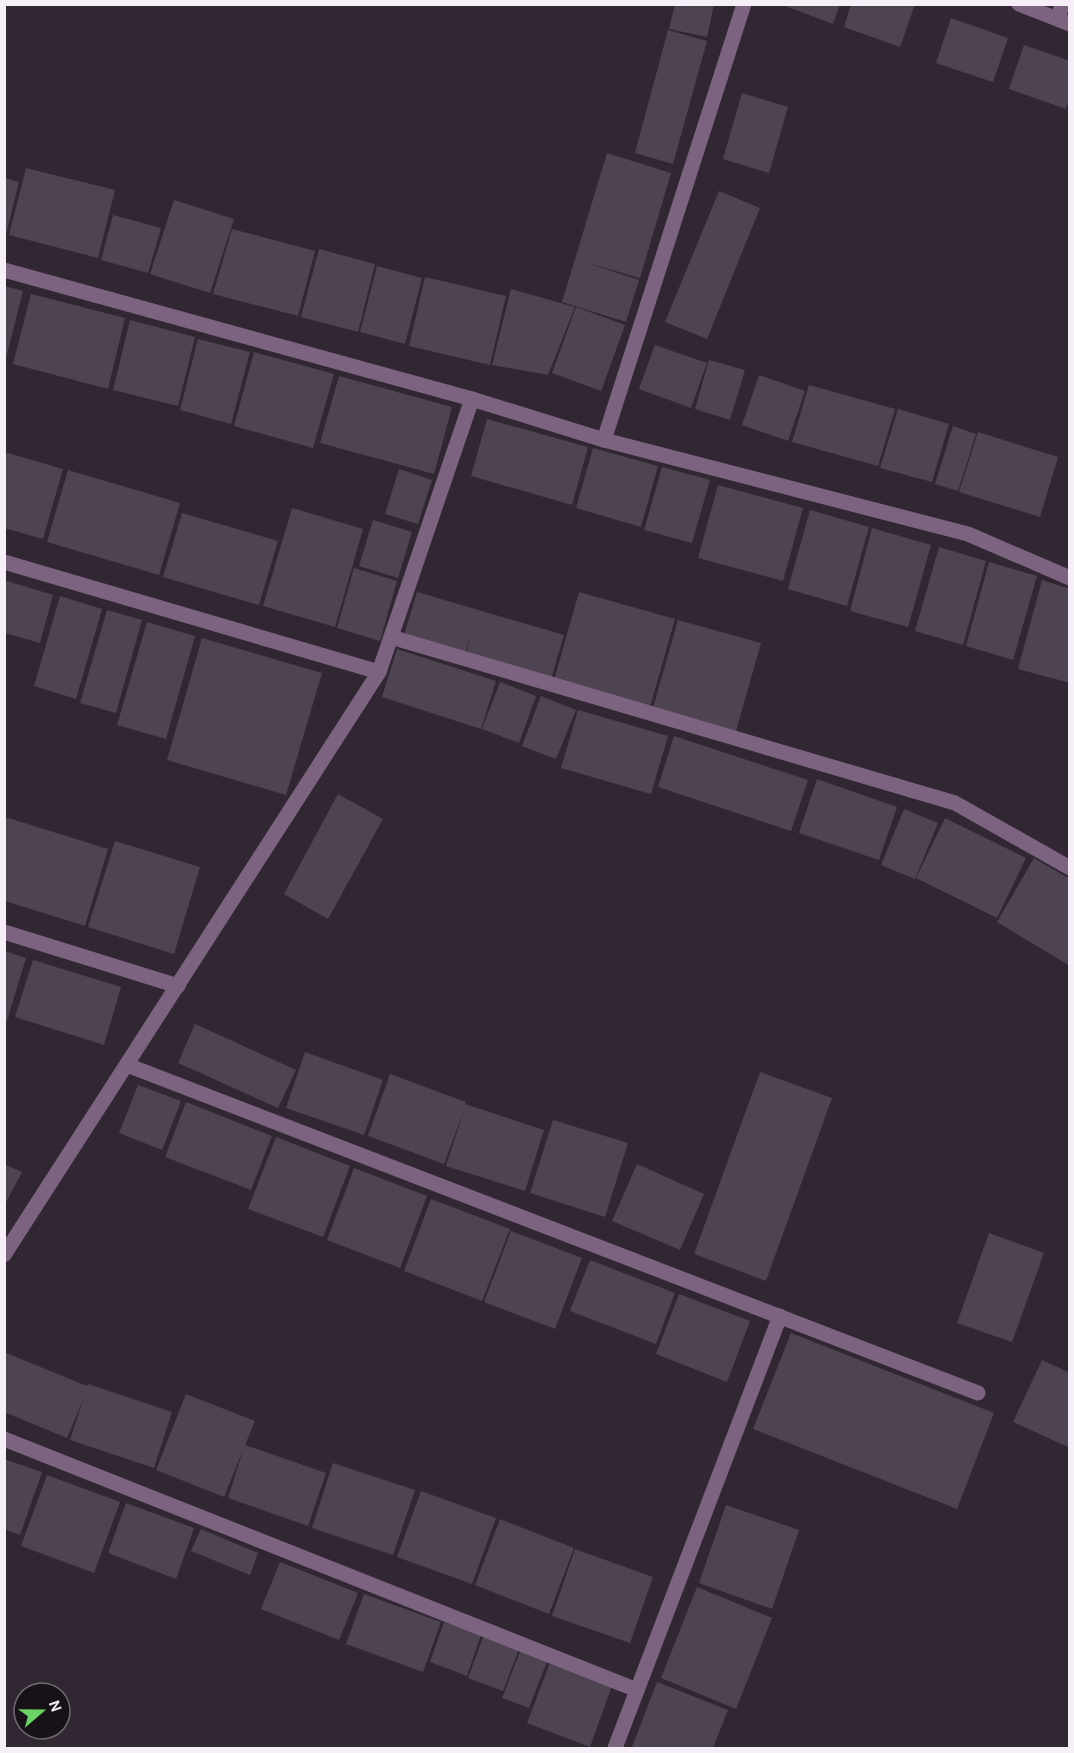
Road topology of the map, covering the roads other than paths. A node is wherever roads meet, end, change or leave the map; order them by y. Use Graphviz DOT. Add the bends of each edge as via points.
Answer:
graph roads {
  1 [pos="744,4"];
  2 [pos="1019,4"];
  3 [pos="1063,16"];
  4 [pos="4,270"];
  5 [pos="472,399"];
  6 [pos="604,441"];
  7 [pos="4,562"];
  8 [pos="1070,578"];
  9 [pos="391,637"];
  10 [pos="379,672"];
  11 [pos="1070,868"];
  12 [pos="4,932"];
  13 [pos="178,986"];
  14 [pos="127,1065"];
  15 [pos="4,1255"];
  16 [pos="780,1316"];
  17 [pos="978,1393"];
  18 [pos="4,1438"];
  19 [pos="637,1690"];
  20 [pos="615,1749"];
  1 -- 6 [label="street"];
  2 -- 3 [label="street"];
  4 -- 5 [label="street"];
  5 -- 6 [label="street"];
  5 -- 9 [label="street"];
  6 -- 8 [label="street" via="968,534"];
  7 -- 10 [label="street"];
  9 -- 10 [label="street"];
  9 -- 11 [label="street" via="955,803"];
  10 -- 13 [label="street"];
  12 -- 13 [label="street"];
  13 -- 14 [label="street"];
  14 -- 15 [label="street"];
  14 -- 16 [label="street"];
  16 -- 17 [label="street"];
  16 -- 19 [label="street"];
  18 -- 19 [label="street"];
  19 -- 20 [label="street"];
}
